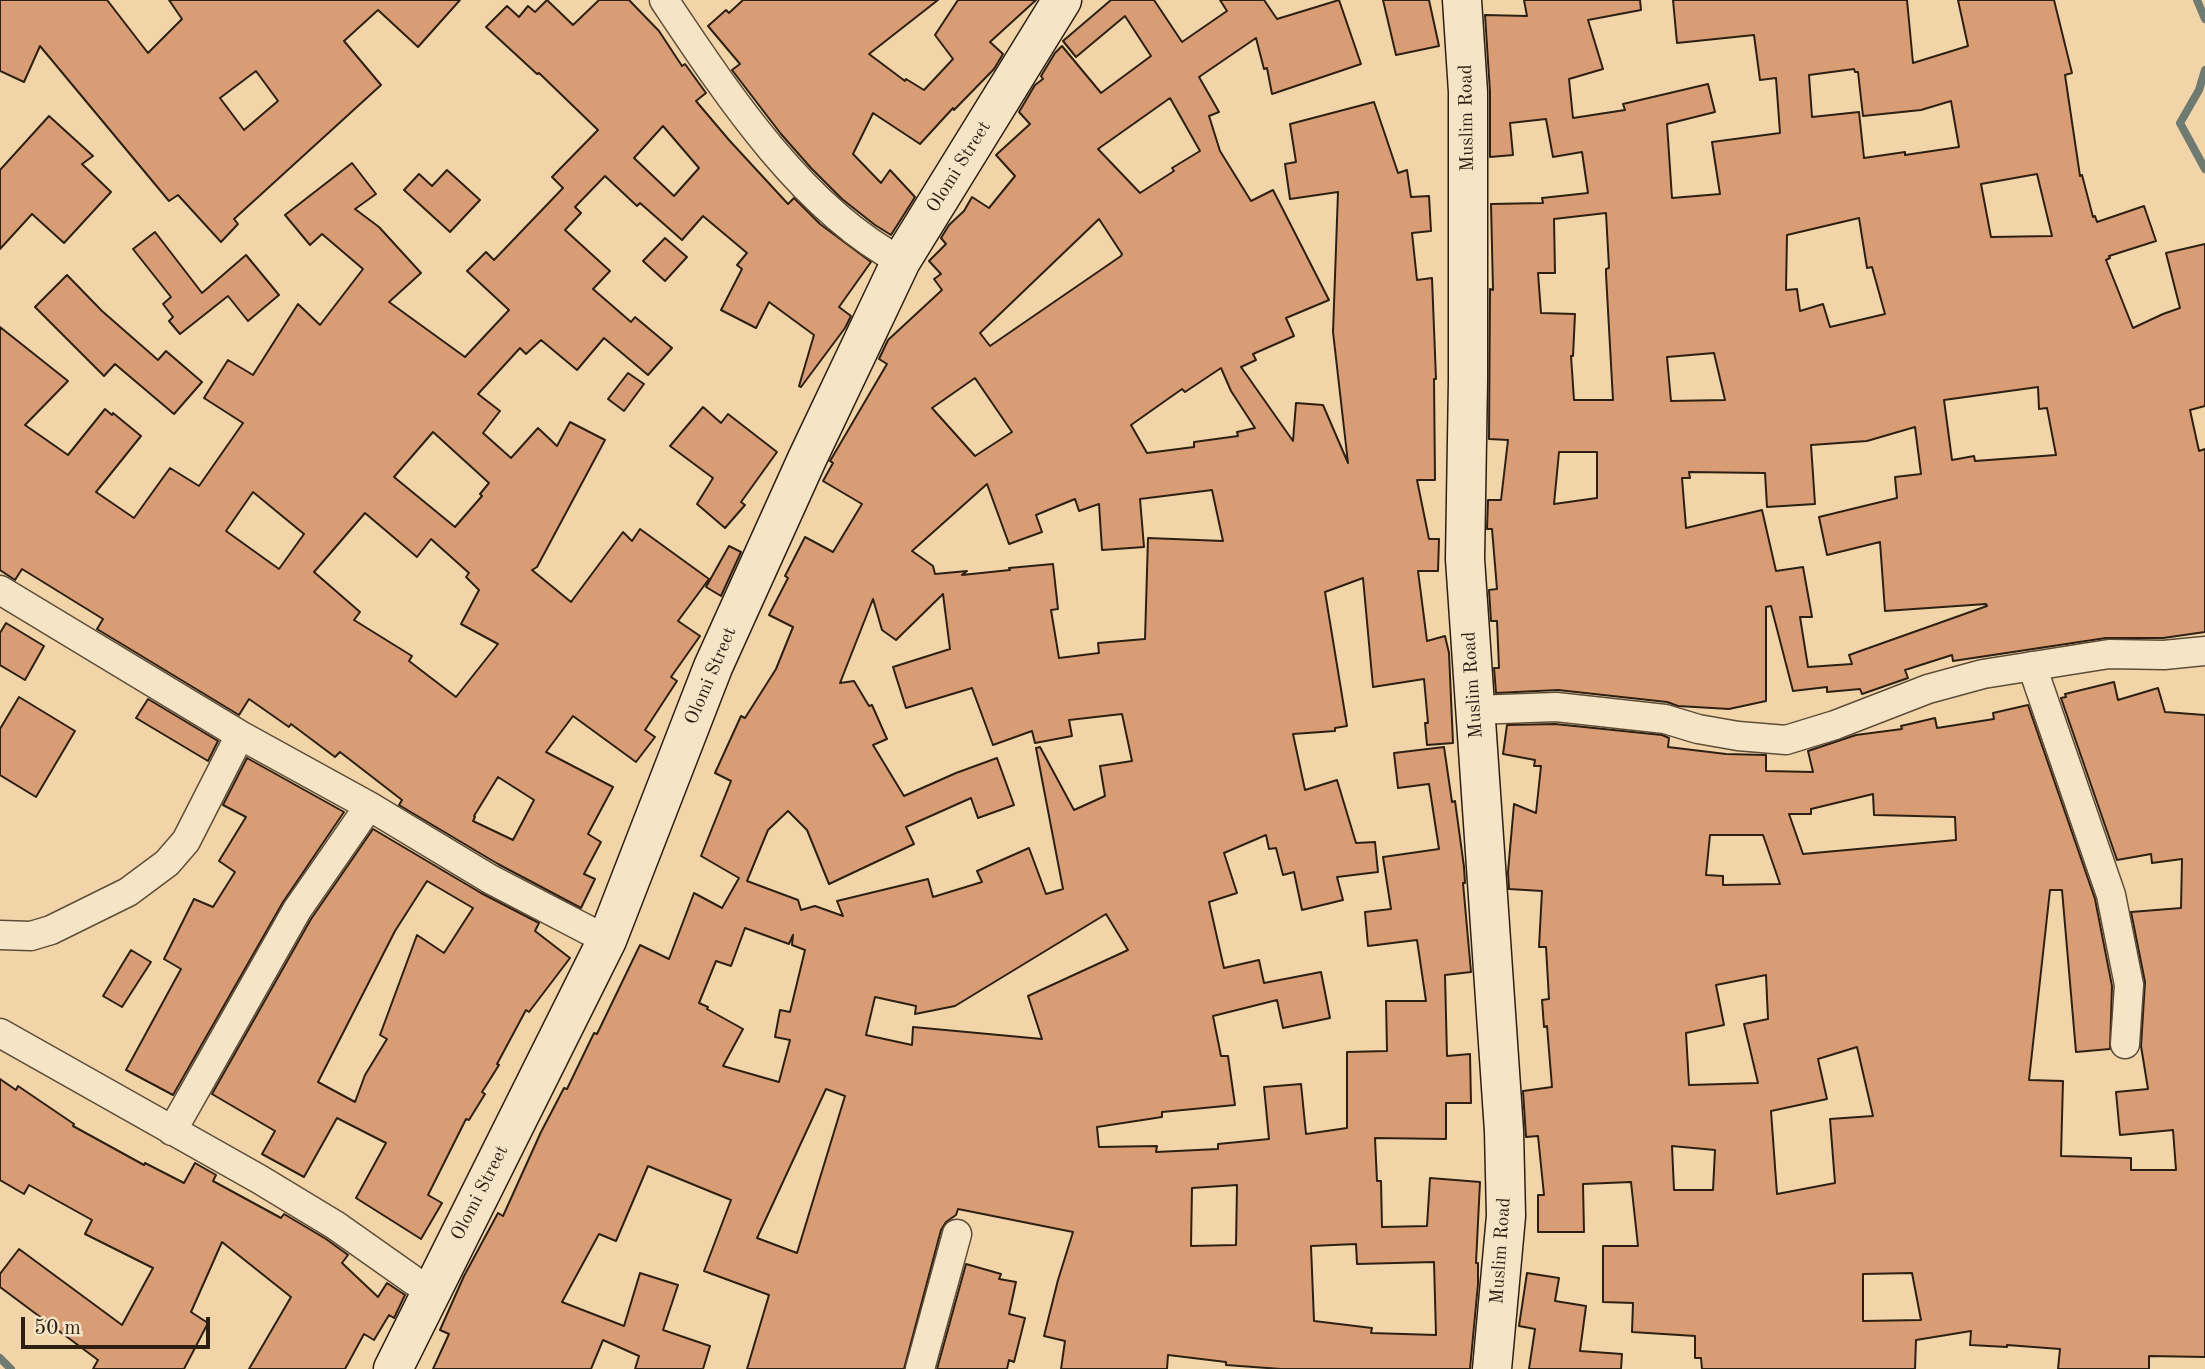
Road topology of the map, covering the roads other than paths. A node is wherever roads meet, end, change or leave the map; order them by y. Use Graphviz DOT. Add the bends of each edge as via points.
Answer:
graph roads {
  1 [pos="664,0"];
  2 [pos="1062,0"];
  3 [pos="1462,0"];
  4 [pos="901,261"];
  5 [pos="0,590"];
  6 [pos="2205,651"];
  7 [pos="2032,666"];
  8 [pos="1474,710"];
  9 [pos="240,735"];
  10 [pos="369,807"];
  11 [pos="0,935"];
  12 [pos="607,940"];
  13 [pos="0,1033"];
  14 [pos="2125,1044"];
  15 [pos="172,1131"];
  16 [pos="957,1234"];
  17 [pos="430,1292"];
  18 [pos="393,1369"];
  19 [pos="920,1369"];
  20 [pos="1492,1369"];
  1 -- 4 [label="street" via="712,72 798,180 838,218"];
  2 -- 4 [label="main road, Olomi Street"];
  3 -- 8 [label="main road, Muslim Road" via="1468,92 1465,559"];
  4 -- 12 [label="main road, Olomi Street" via="713,667"];
  5 -- 9 [label="street"];
  6 -- 7 [label="street" via="2109,654"];
  7 -- 8 [label="street" via="1928,689 1786,740 1738,736 1665,719 1556,707"];
  7 -- 14 [label="street" via="2111,895 2129,985"];
  8 -- 20 [label="main road, Muslim Road" via="1504,1131 1506,1216"];
  9 -- 10 [label="street"];
  9 -- 11 [label="street" via="186,841 167,863 128,892 51,930 32,936"];
  10 -- 12 [label="street" via="490,879"];
  10 -- 15 [label="street" via="297,910"];
  12 -- 17 [label="main road, Olomi Street"];
  13 -- 15 [label="street"];
  15 -- 17 [label="street" via="335,1226"];
  16 -- 19 [label="street"];
  17 -- 18 [label="main road, Olomi Street"];
}
